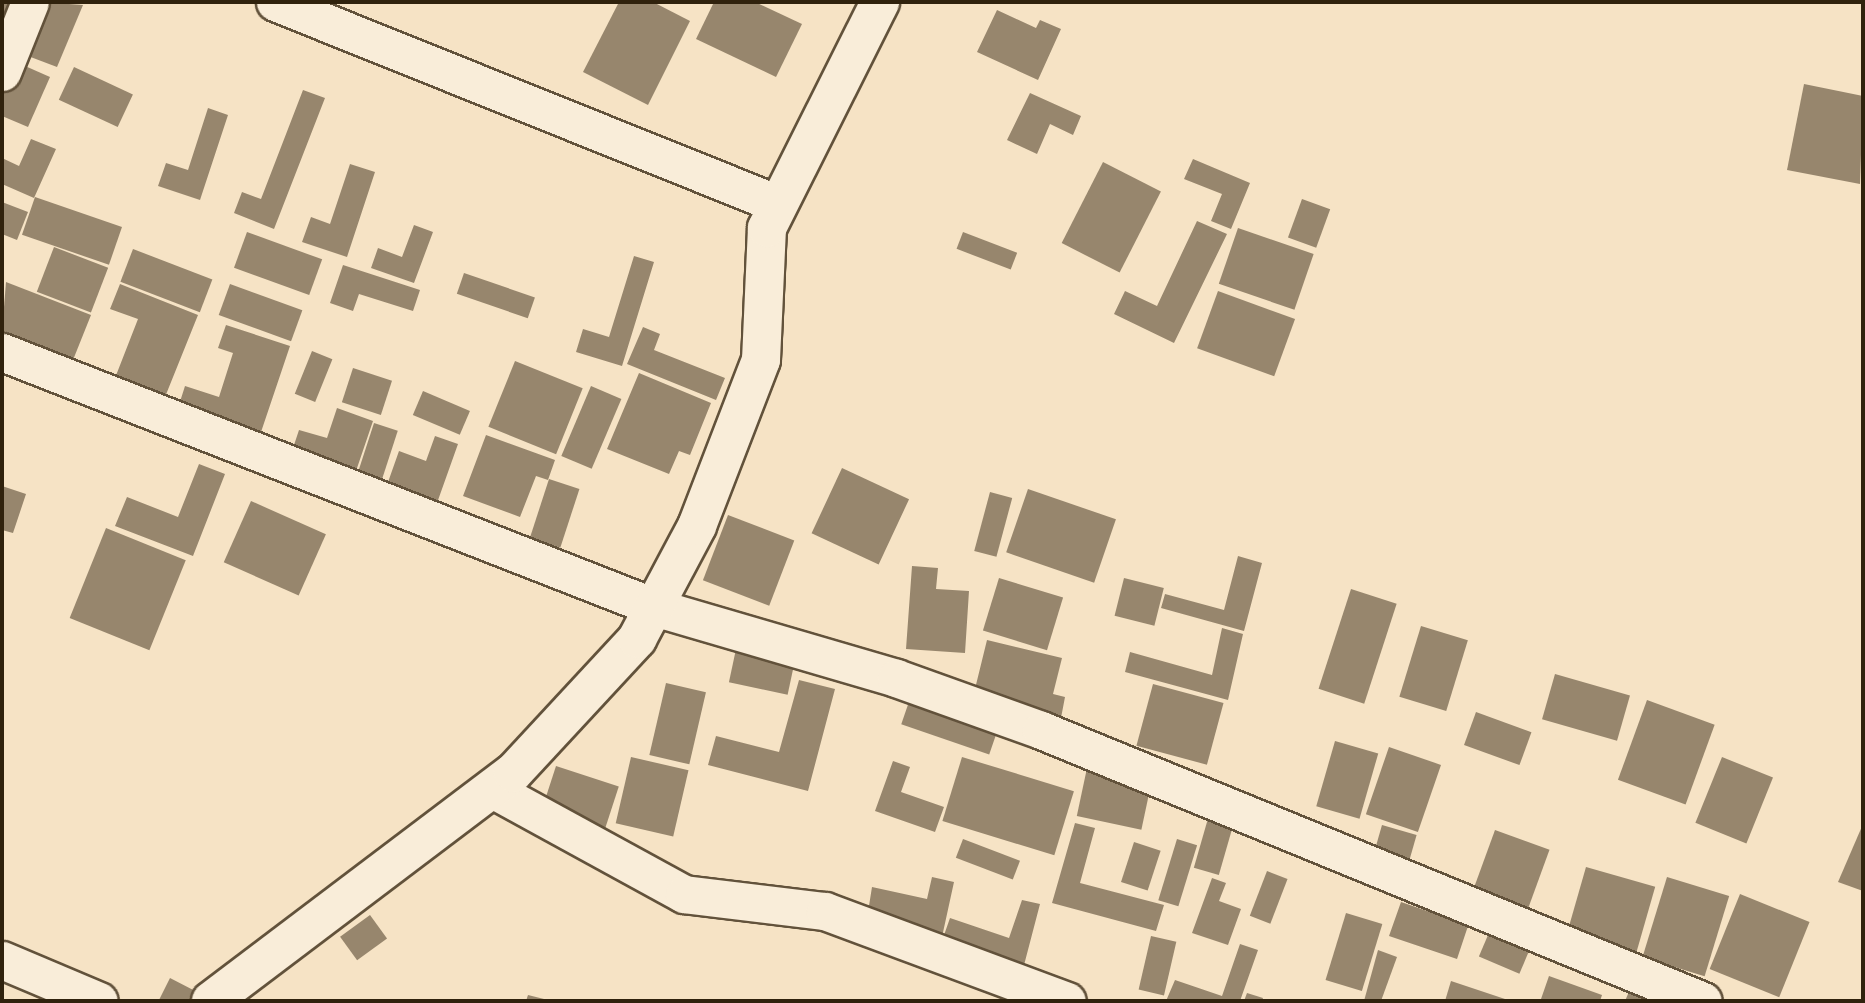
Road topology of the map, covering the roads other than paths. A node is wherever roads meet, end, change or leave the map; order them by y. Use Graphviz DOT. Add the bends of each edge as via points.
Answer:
graph roads {
  1 [pos="30,2"];
  2 [pos="275,2"];
  3 [pos="880,2"];
  4 [pos="2,72"];
  5 [pos="778,204"];
  6 [pos="2,352"];
  7 [pos="657,608"];
  8 [pos="492,789"];
  9 [pos="2,960"];
  10 [pos="99,1001"];
  11 [pos="211,1001"];
  12 [pos="1067,1001"];
  13 [pos="1703,1001"];
  1 -- 4 [label="street"];
  2 -- 5 [label="street"];
  3 -- 5 [label="street"];
  5 -- 7 [label="street" via="766,228 761,360 697,526"];
  6 -- 7 [label="street"];
  7 -- 8 [label="street" via="628,649"];
  7 -- 13 [label="street" via="896,678 1041,730"];
  8 -- 11 [label="street"];
  8 -- 12 [label="street" via="684,894 825,911"];
  9 -- 10 [label="street"];
}
